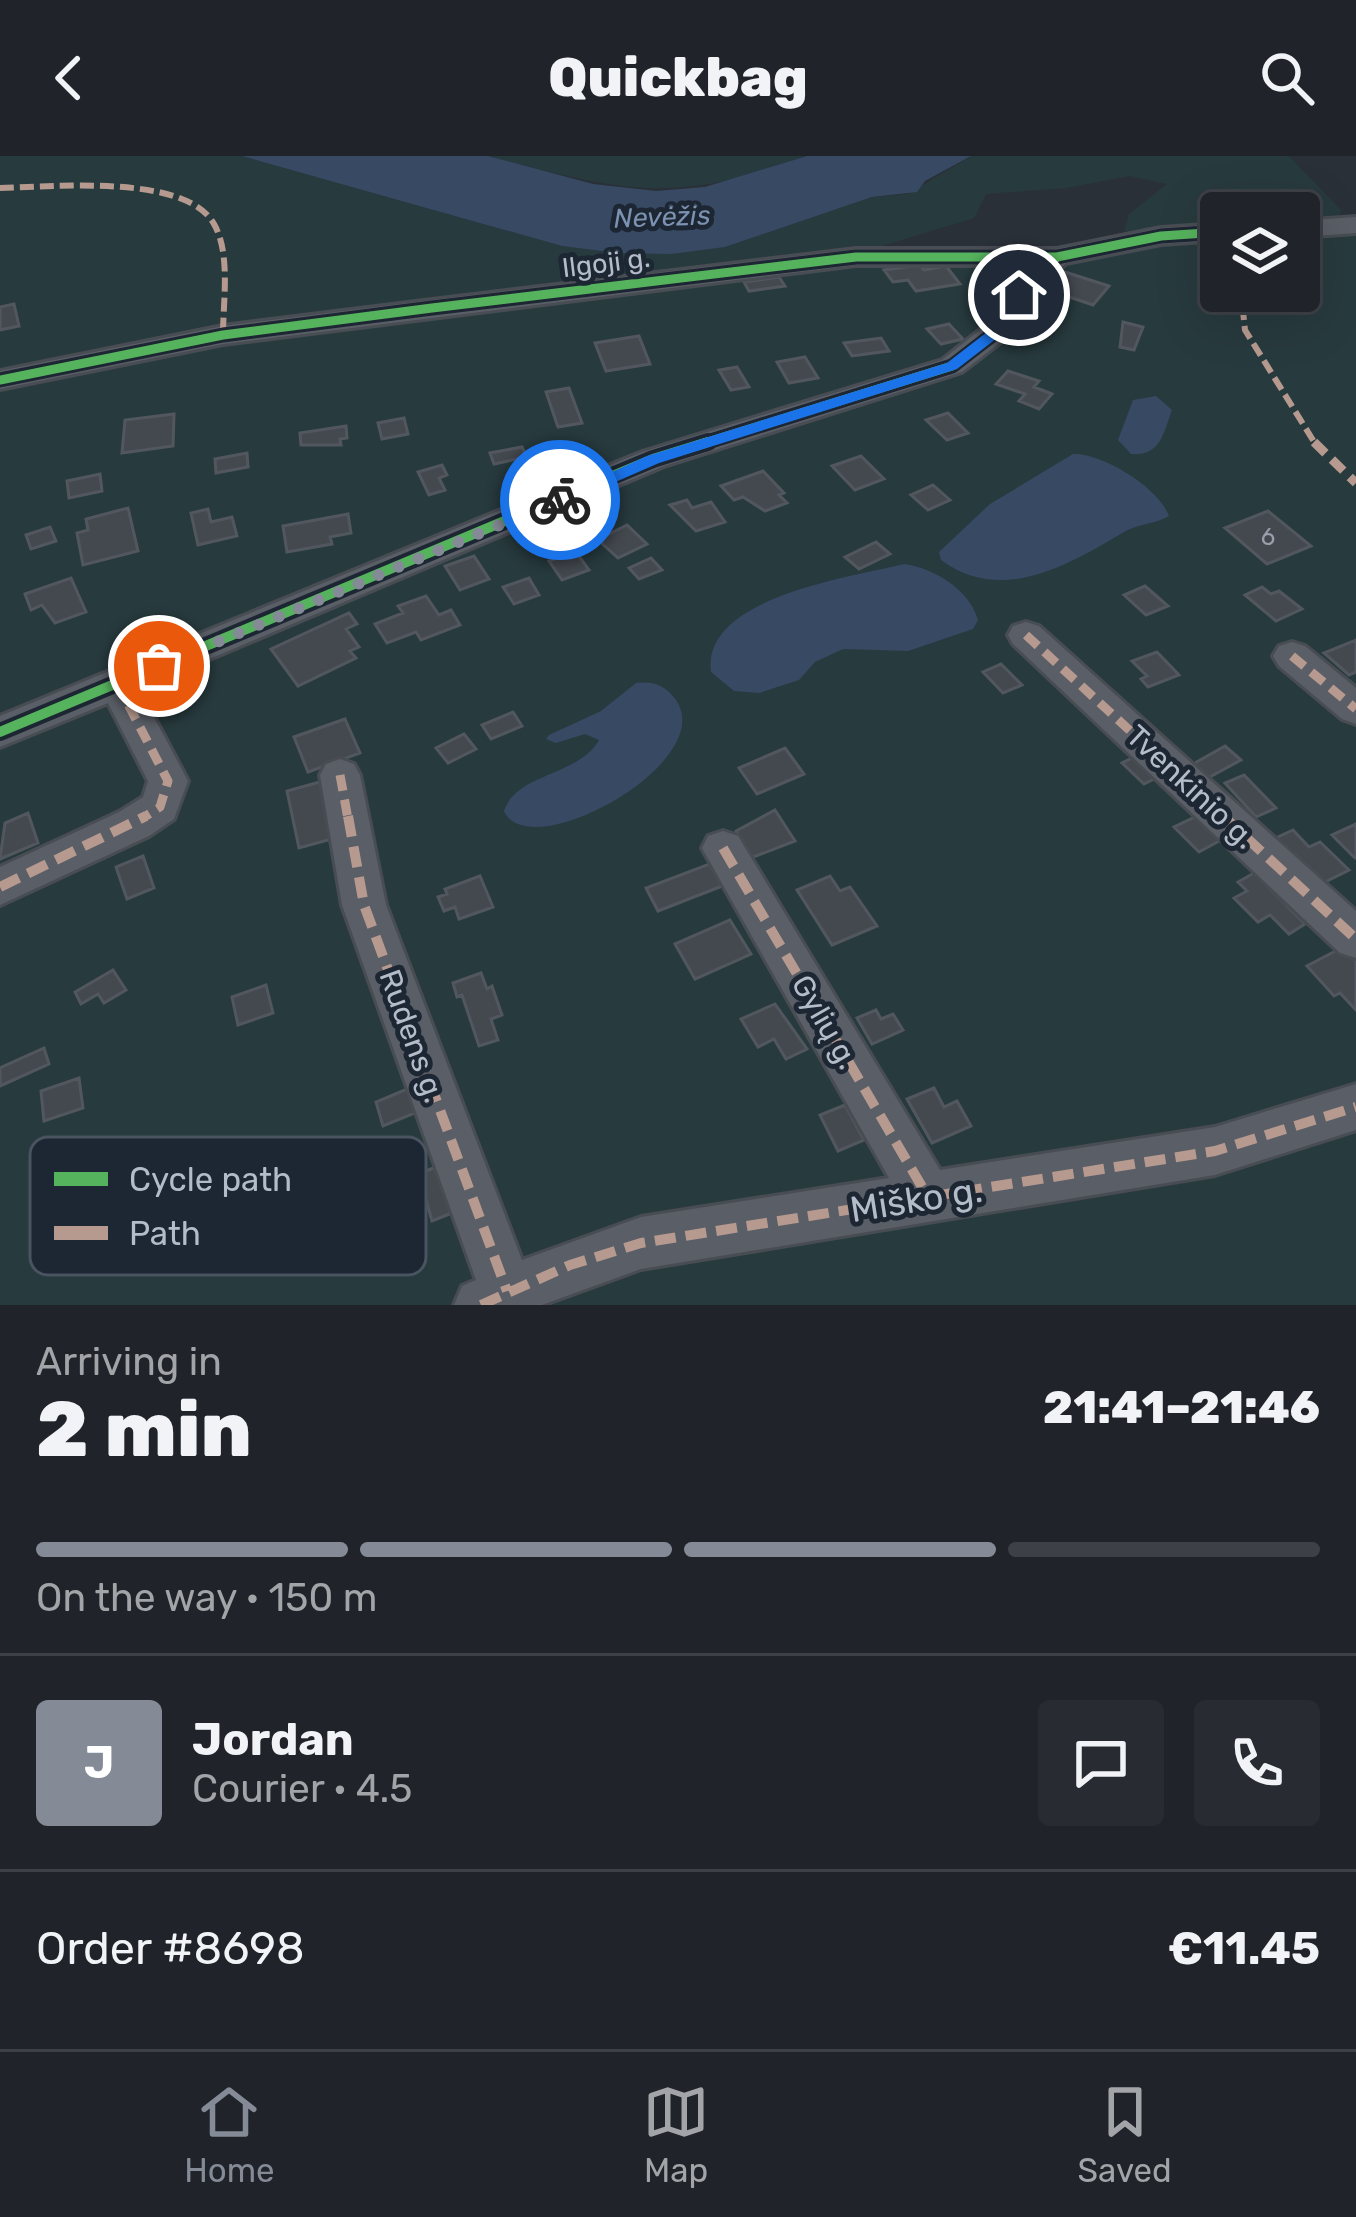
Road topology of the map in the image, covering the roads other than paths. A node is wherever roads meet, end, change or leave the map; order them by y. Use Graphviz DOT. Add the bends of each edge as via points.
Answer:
graph roads {
  1 [pos="1356,225"];
  2 [pos="1320,227"];
  3 [pos="1200,233"];
  4 [pos="1057,257"];
  5 [pos="0,380"];
  6 [pos="1026,635"];
  7 [pos="1292,656"];
  8 [pos="117,683"];
  9 [pos="1356,709"];
  10 [pos="0,732"];
  11 [pos="340,775"];
  12 [pos="723,848"];
  13 [pos="0,887"];
  14 [pos="1356,938"];
  15 [pos="1356,1107"];
  16 [pos="928,1196"];
  17 [pos="494,1298"];
  1 -- 2 [label="street"];
  3 -- 4 [label="street, Ilgoji g."];
  4 -- 5 [label="street, Ilgoji g." via="856,257 223,334"];
  4 -- 8 [label="street" via="996,332 952,366 653,459"];
  6 -- 14 [label="street, Tvenkinio g."];
  7 -- 9 [label="street"];
  8 -- 10 [label="street"];
  8 -- 13 [label="street" via="168,781 160,807"];
  11 -- 17 [label="street, Rudens g." via="364,904"];
  12 -- 16 [label="street, Gylių g."];
  15 -- 16 [label="street, Miško g." via="1215,1150"];
  16 -- 17 [label="street, Miško g." via="640,1243"];
}
